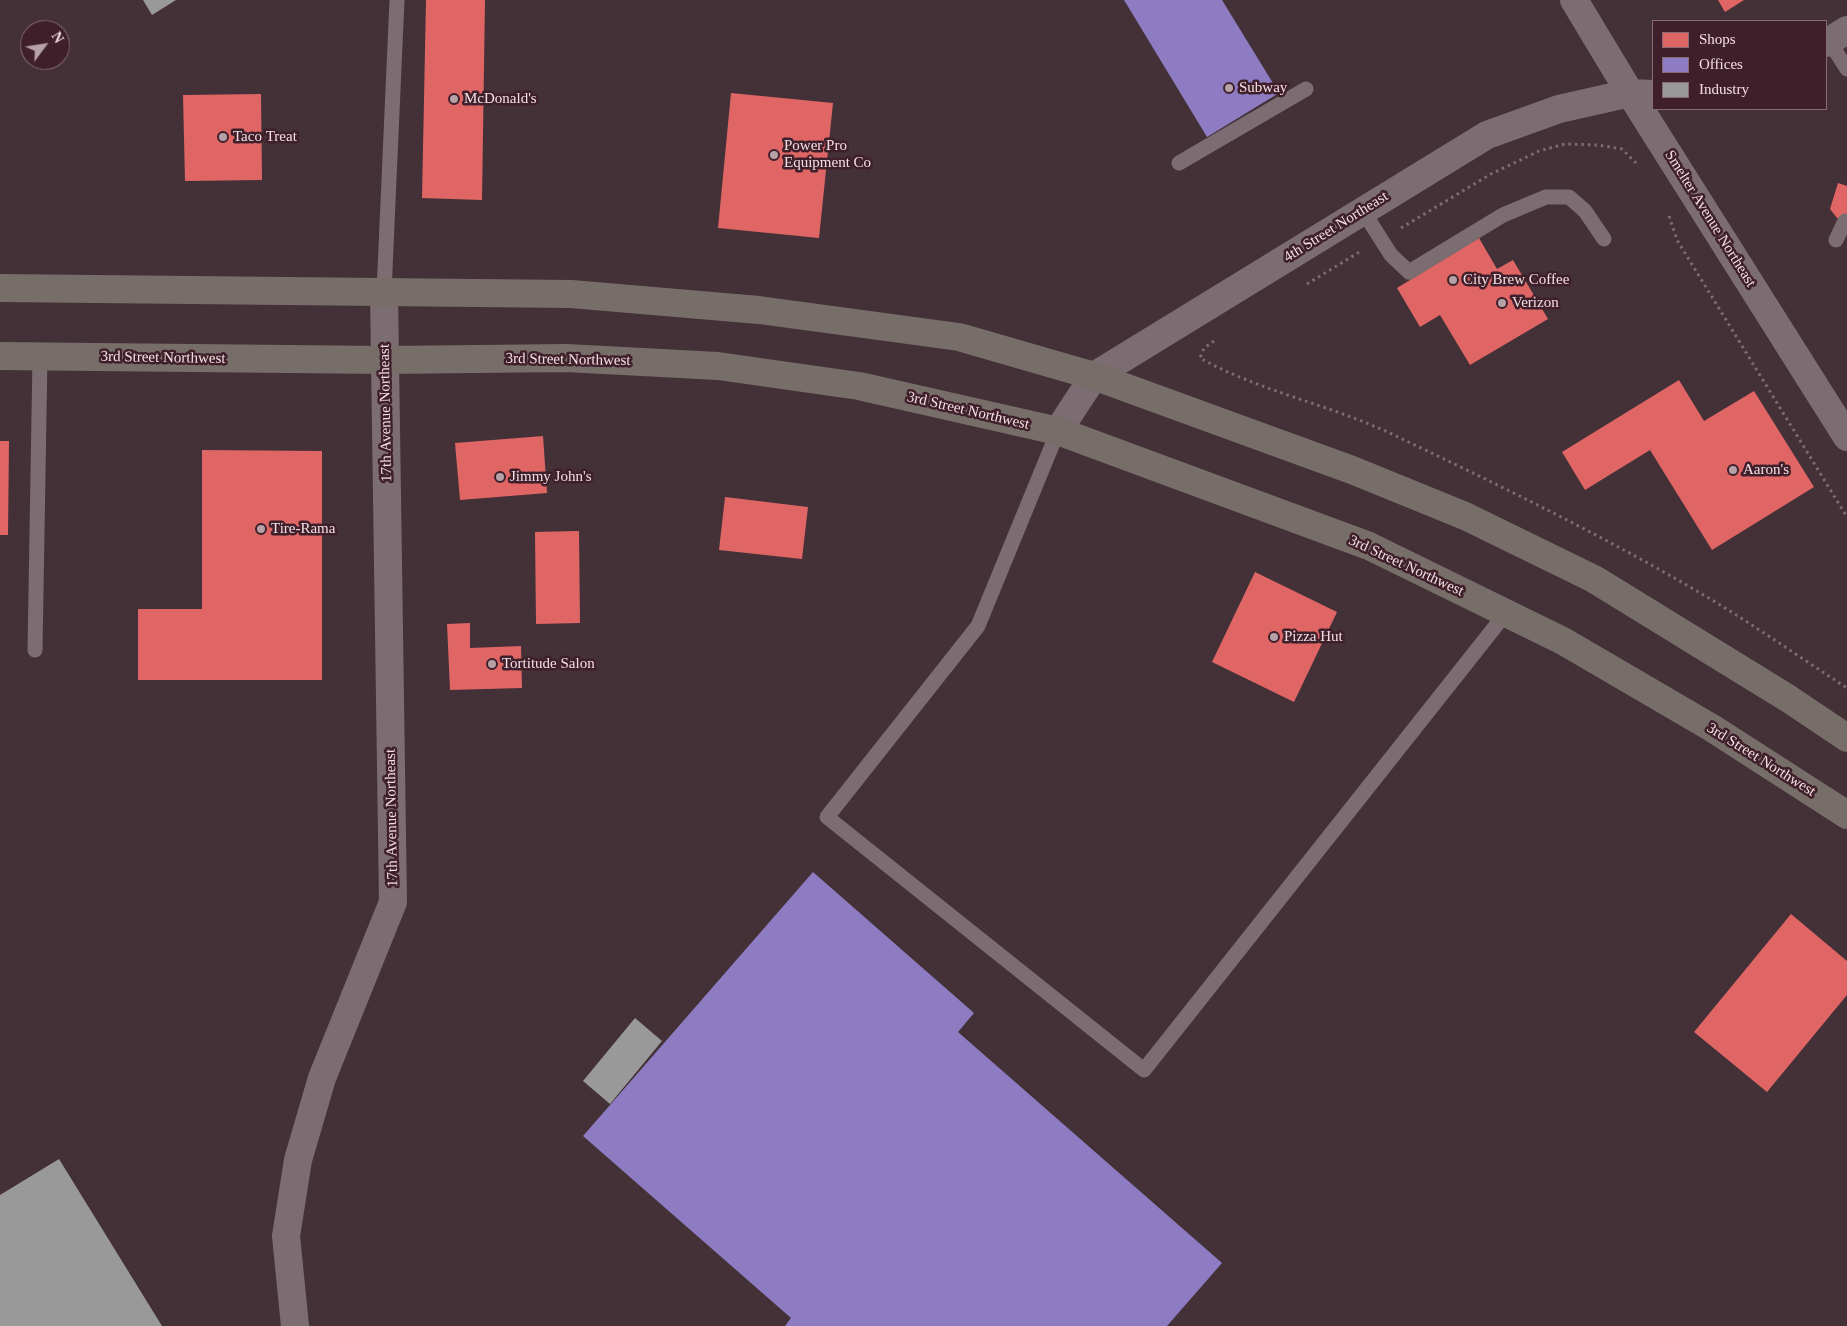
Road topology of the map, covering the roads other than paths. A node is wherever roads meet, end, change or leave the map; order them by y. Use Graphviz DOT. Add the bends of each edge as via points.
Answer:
graph roads {
  1 [pos="397,0"];
  2 [pos="1574,0"];
  3 [pos="1834,38"];
  4 [pos="1847,69"];
  5 [pos="1306,90"];
  6 [pos="1641,93"];
  7 [pos="1179,163"];
  8 [pos="1363,211"];
  9 [pos="1845,221"];
  10 [pos="1604,239"];
  11 [pos="1836,240"];
  12 [pos="0,288"];
  13 [pos="384,292"];
  14 [pos="0,356"];
  15 [pos="40,357"];
  16 [pos="385,360"];
  17 [pos="1094,376"];
  18 [pos="1058,431"];
  19 [pos="1847,437"];
  20 [pos="1506,613"];
  21 [pos="35,650"];
  22 [pos="1847,738"];
  23 [pos="1847,815"];
  24 [pos="295,1326"];
  1 -- 13 [label="lane"];
  2 -- 6 [label="street, Smelter Avenue Northeast"];
  3 -- 4 [label="lane"];
  5 -- 7 [label="lane"];
  6 -- 8 [label="street, 4th Street Northeast" via="1559,108 1486,135"];
  6 -- 19 [label="street, Smelter Avenue Northeast"];
  8 -- 10 [label="lane" via="1391,255 1409,272 1503,215 1546,198 1569,197 1585,211"];
  8 -- 17 [label="street, 4th Street Northeast"];
  9 -- 11 [label="lane"];
  12 -- 13 [label="highway"];
  13 -- 16 [label="street, 17th Avenue Northeast"];
  13 -- 17 [label="highway" via="571,294 759,310 959,337"];
  14 -- 15 [label="highway, 3rd Street Northwest"];
  15 -- 16 [label="highway, 3rd Street Northwest"];
  15 -- 21 [label="lane"];
  16 -- 18 [label="highway, 3rd Street Northwest" via="566,358 718,366 859,386"];
  16 -- 24 [label="street, 17th Avenue Northeast" via="394,902 322,1078 298,1160 286,1236"];
  17 -- 18 [label="street, 4th Street Northeast"];
  17 -- 22 [label="highway" via="1352,470 1473,521 1594,579 1790,699"];
  18 -- 20 [label="highway, 3rd Street Northwest" via="1369,546"];
  18 -- 20 [label="lane" via="978,626 827,817 1144,1070"];
  20 -- 23 [label="highway, 3rd Street Northwest" via="1563,641 1712,728"];
}
